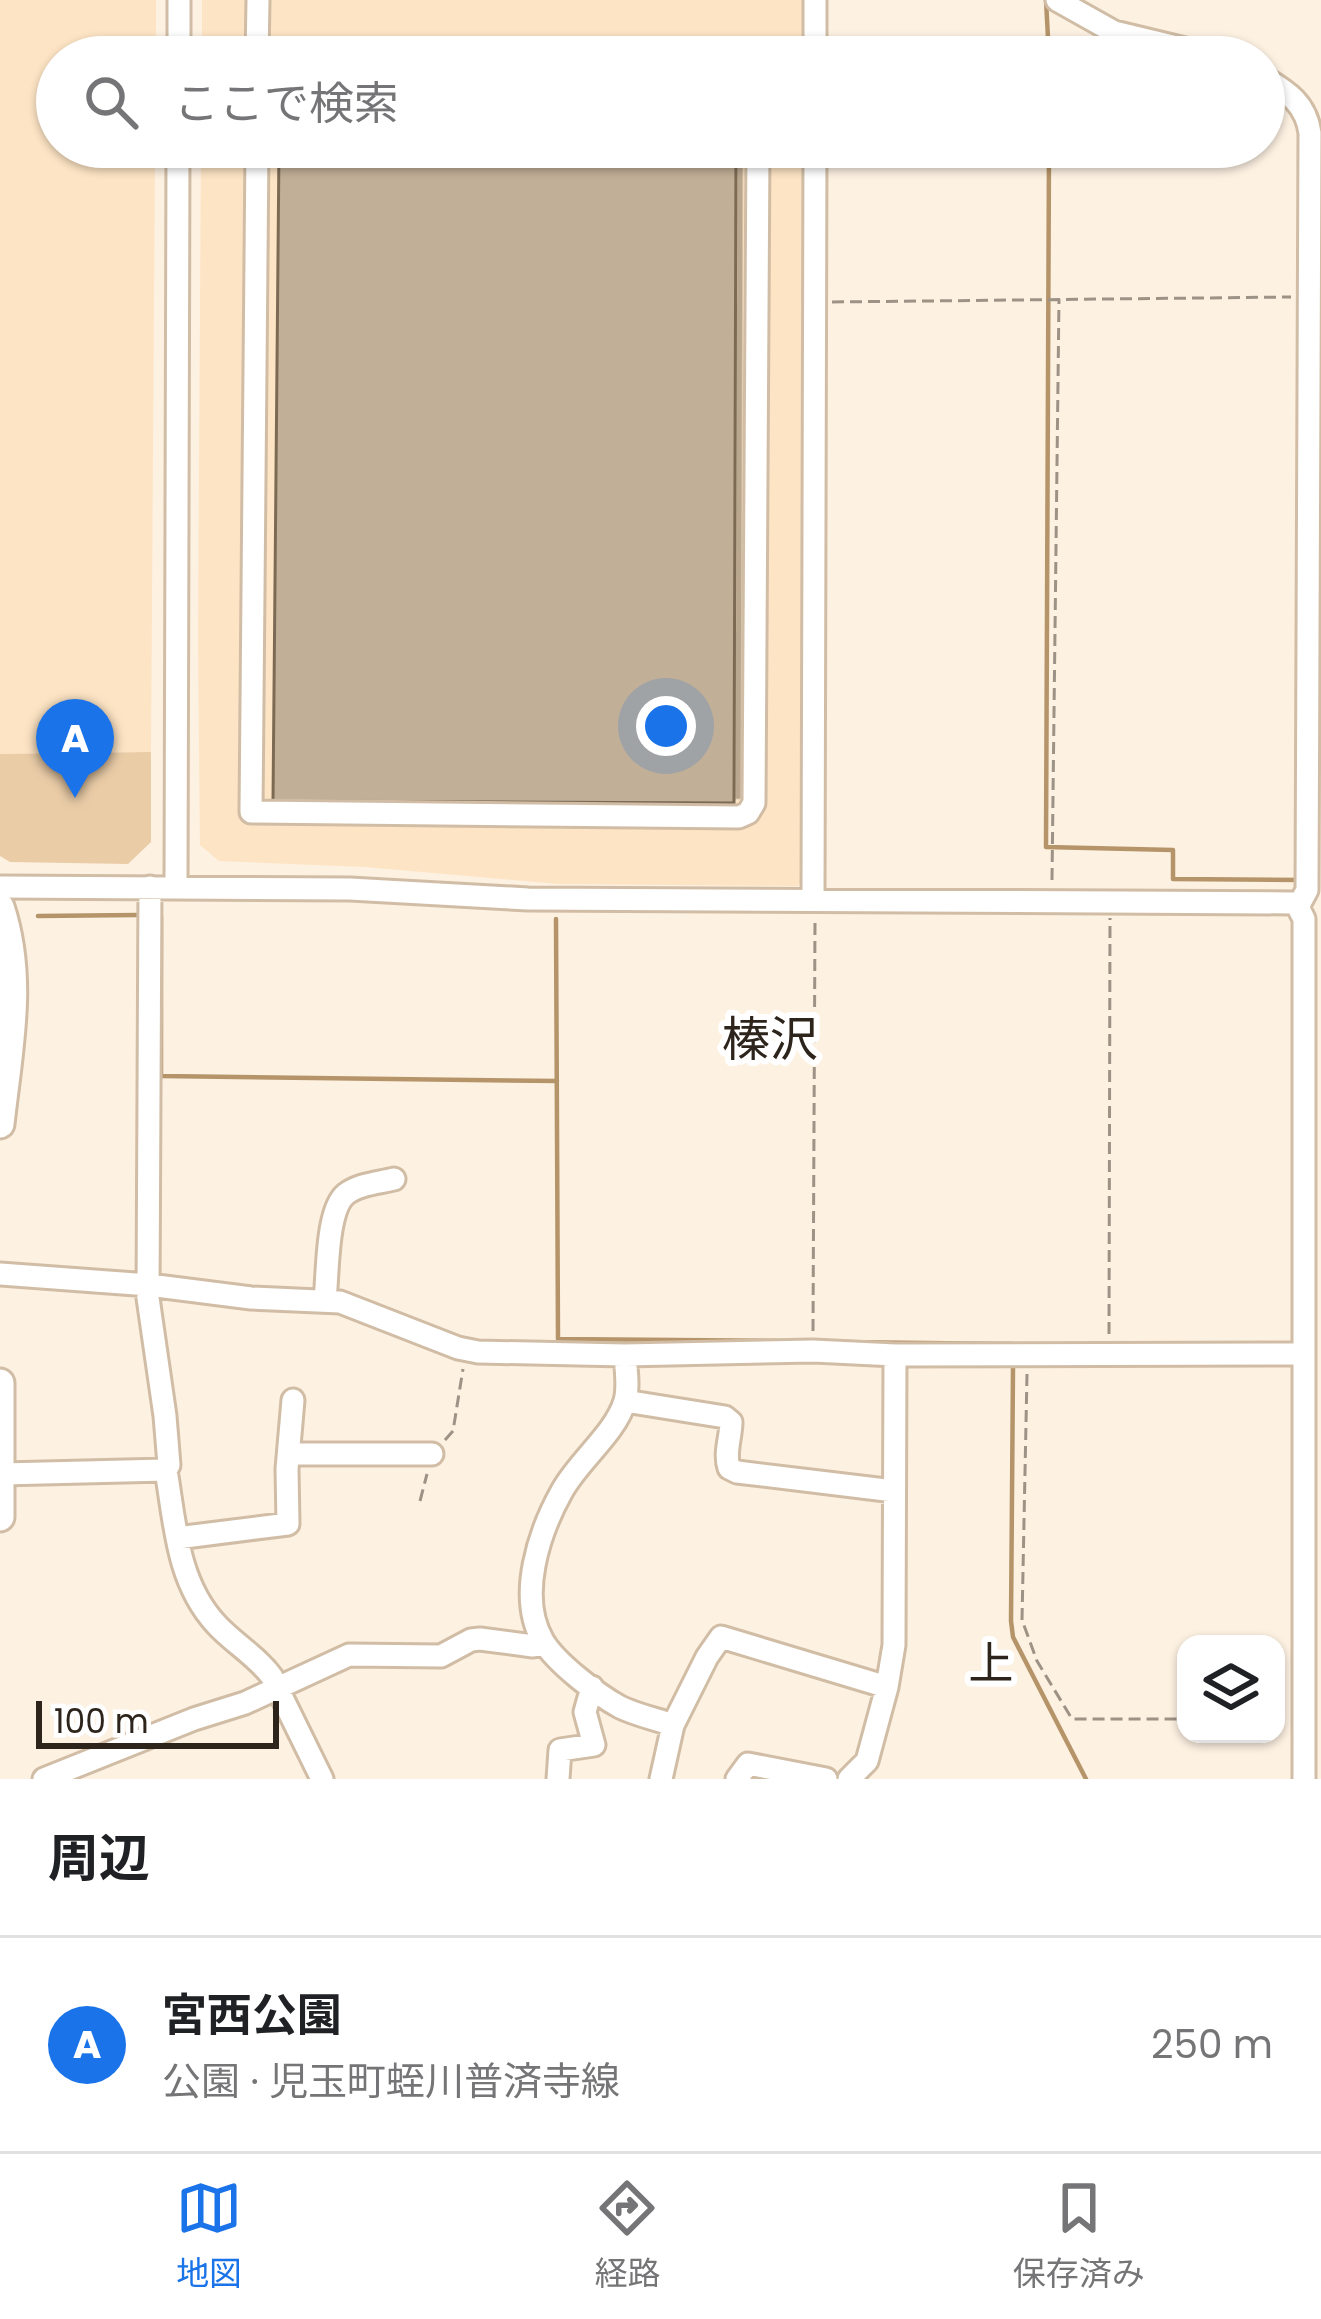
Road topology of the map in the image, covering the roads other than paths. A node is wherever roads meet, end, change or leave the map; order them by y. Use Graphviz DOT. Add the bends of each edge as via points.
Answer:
graph roads {
  1 [pos="179,0"];
  2 [pos="258,0"];
  3 [pos="815,0"];
  4 [pos="1064,1"];
  5 [pos="179,36"];
  6 [pos="257,36"];
  7 [pos="815,36"];
  8 [pos="1131,36"];
  9 [pos="1285,91"];
  10 [pos="178,168"];
  11 [pos="256,168"];
  12 [pos="758,168"];
  13 [pos="815,168"];
  14 [pos="1315,747"];
  15 [pos="0,887"];
  16 [pos="150,887"];
  17 [pos="176,887"];
  18 [pos="813,899"];
  19 [pos="1299,905"];
  20 [pos="0,907"];
  21 [pos="0,1124"];
  22 [pos="394,1179"];
  23 [pos="0,1274"];
  24 [pos="148,1286"];
  25 [pos="325,1300"];
  26 [pos="1302,1354"];
  27 [pos="626,1355"];
  28 [pos="895,1355"];
  29 [pos="0,1383"];
  30 [pos="293,1400"];
  31 [pos="625,1400"];
  32 [pos="289,1454"];
  33 [pos="432,1454"];
  34 [pos="166,1470"];
  35 [pos="2,1474"];
  36 [pos="1,1485"];
  37 [pos="894,1491"];
  38 [pos="0,1517"];
  39 [pos="177,1538"];
  40 [pos="545,1644"];
  41 [pos="592,1687"];
  42 [pos="886,1687"];
  43 [pos="279,1688"];
  44 [pos="673,1725"];
  45 [pos="663,1778"];
  46 [pos="44,1779"];
  47 [pos="322,1779"];
  48 [pos="558,1779"];
  49 [pos="737,1779"];
  50 [pos="826,1779"];
  51 [pos="849,1779"];
  52 [pos="1304,1779"];
  1 -- 5 [label="street"];
  2 -- 6 [label="street"];
  3 -- 7 [label="street"];
  4 -- 8 [label="street"];
  9 -- 14 [label="street" via="1308,119"];
  10 -- 17 [label="street"];
  11 -- 12 [label="street" via="251,812 739,817 754,803"];
  13 -- 18 [label="street"];
  14 -- 19 [label="street"];
  15 -- 16 [label="street"];
  16 -- 17 [label="street"];
  16 -- 24 [label="street"];
  17 -- 18 [label="street"];
  18 -- 19 [label="street"];
  19 -- 26 [label="street"];
  20 -- 21 [label="main road" via="14,990"];
  22 -- 25 [label="street" via="340,1200"];
  23 -- 24 [label="street"];
  24 -- 25 [label="street"];
  24 -- 34 [label="street"];
  25 -- 27 [label="street" via="466,1350"];
  26 -- 28 [label="street"];
  26 -- 52 [label="street"];
  27 -- 28 [label="street"];
  27 -- 31 [label="street"];
  28 -- 37 [label="street"];
  29 -- 35 [label="main road"];
  30 -- 32 [label="street"];
  31 -- 37 [label="street" via="725,1418 727,1461 737,1472"];
  31 -- 40 [label="street" via="548,1518 531,1592"];
  32 -- 33 [label="street"];
  32 -- 39 [label="street" via="288,1524"];
  34 -- 35 [label="street"];
  34 -- 39 [label="street"];
  35 -- 36 [label="main road"];
  36 -- 38 [label="main road"];
  37 -- 42 [label="street" via="895,1625"];
  39 -- 43 [label="street" via="209,1616"];
  40 -- 41 [label="street"];
  40 -- 43 [label="street" via="480,1639 441,1656 349,1655"];
  41 -- 44 [label="street" via="622,1708"];
  41 -- 48 [label="street" via="585,1712 594,1745 560,1750"];
  42 -- 44 [label="street" via="721,1637"];
  42 -- 51 [label="street" via="867,1761"];
  43 -- 46 [label="street"];
  43 -- 47 [label="street"];
  44 -- 45 [label="street"];
  49 -- 50 [label="street" via="748,1764"];
}
